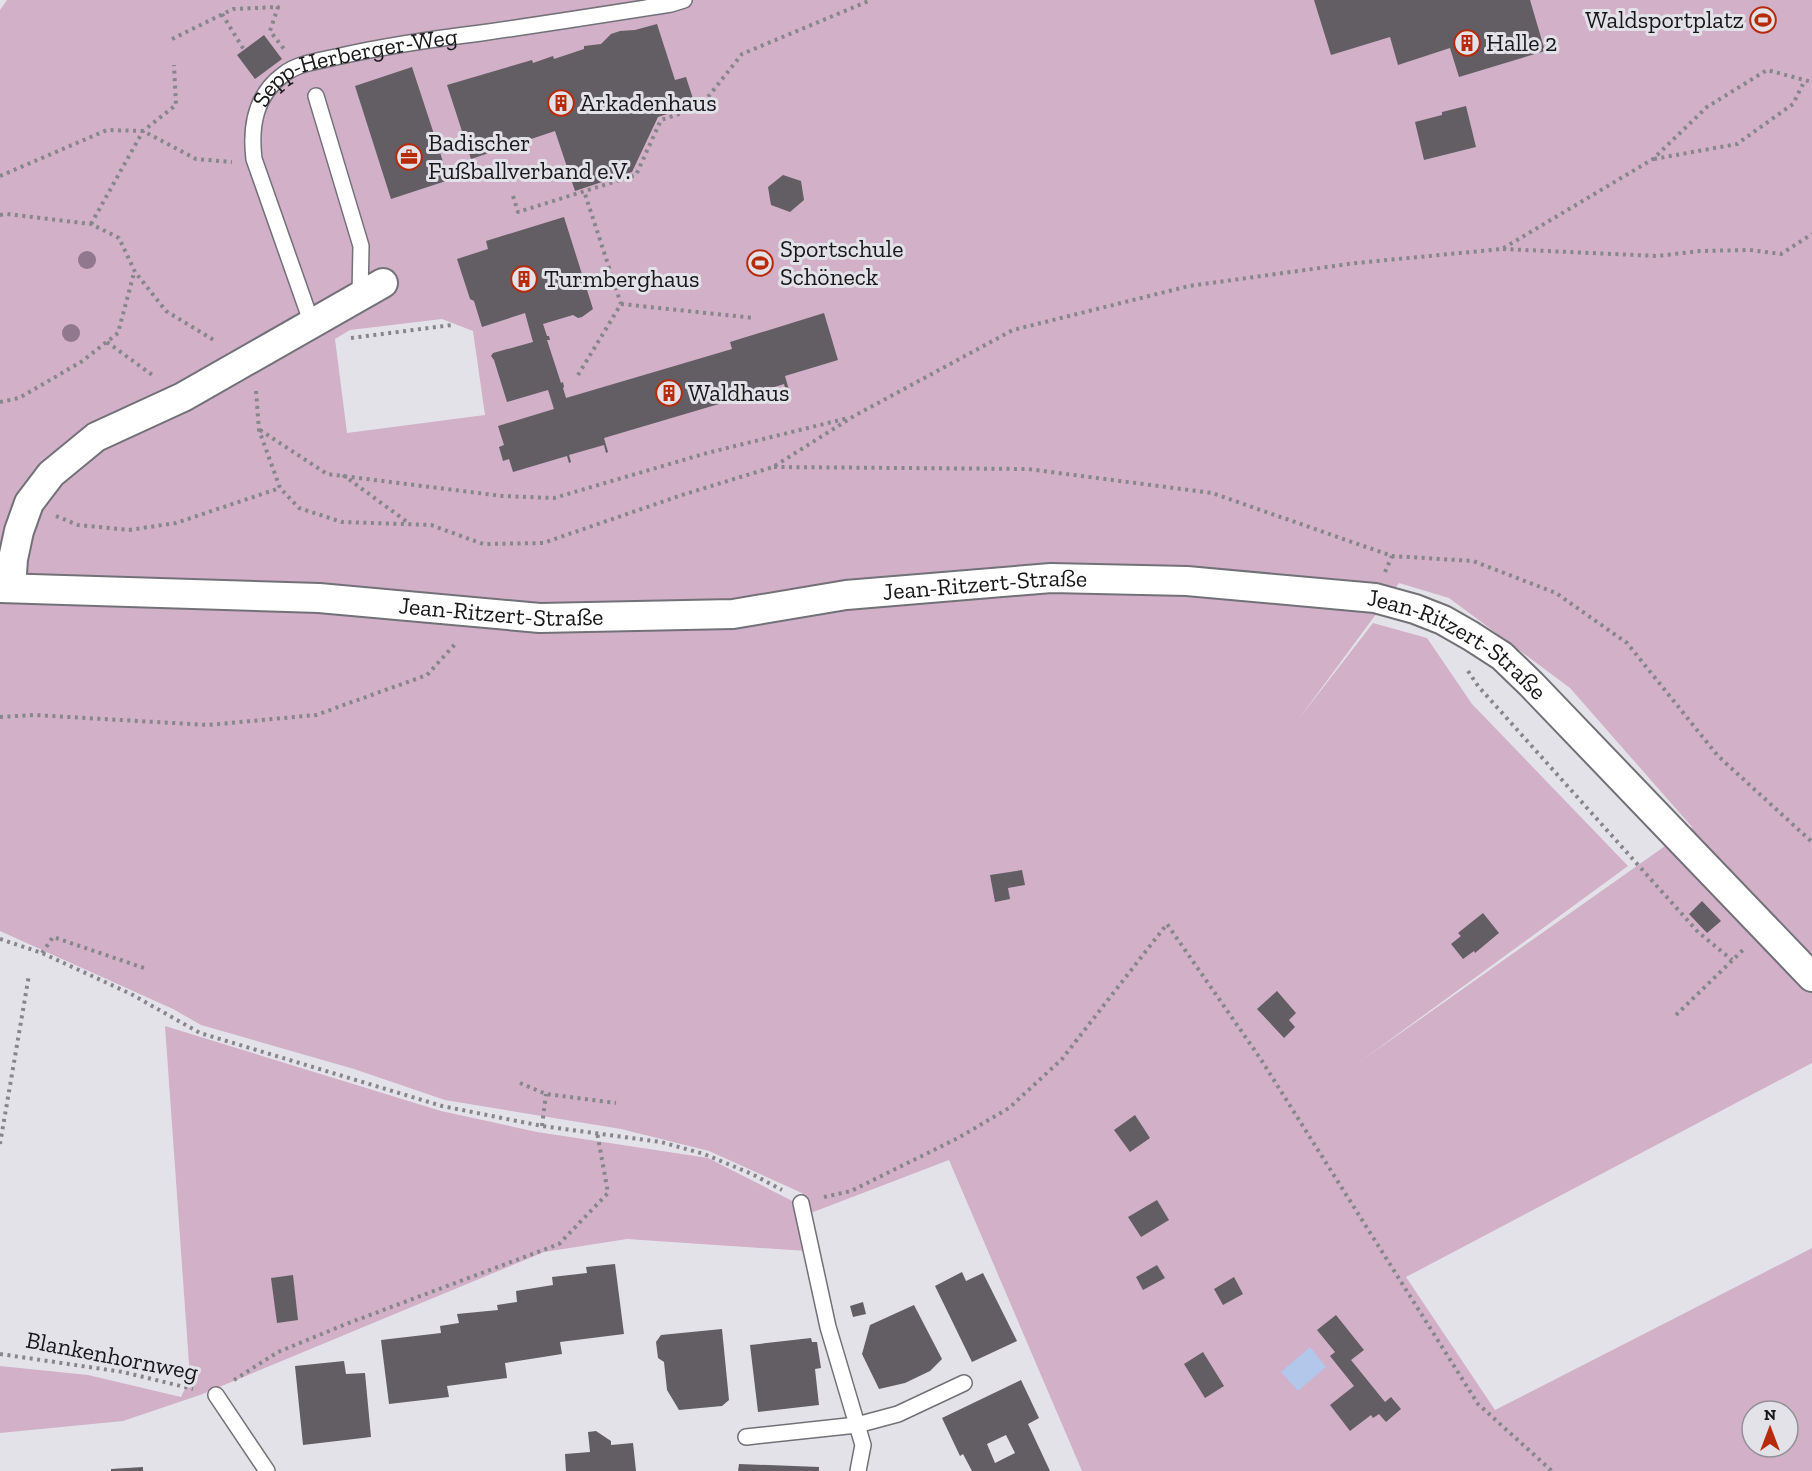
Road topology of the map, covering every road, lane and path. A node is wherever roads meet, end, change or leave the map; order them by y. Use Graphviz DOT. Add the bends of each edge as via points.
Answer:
graph roads {
  1 [pos="684,0"];
  2 [pos="871,0"];
  3 [pos="222,14"];
  4 [pos="270,31"];
  5 [pos="172,39"];
  6 [pos="244,50"];
  7 [pos="174,65"];
  8 [pos="1805,80"];
  9 [pos="1812,82"];
  10 [pos="316,96"];
  11 [pos="143,131"];
  12 [pos="1653,159"];
  13 [pos="234,162"];
  14 [pos="0,176"];
  15 [pos="584,191"];
  16 [pos="513,196"];
  17 [pos="0,215"];
  18 [pos="91,224"];
  19 [pos="1812,234"];
  20 [pos="1502,249"];
  21 [pos="135,272"];
  22 [pos="372,289"];
  23 [pos="621,304"];
  24 [pos="754,318"];
  25 [pos="312,324"];
  26 [pos="452,325"];
  27 [pos="342,339"];
  28 [pos="107,342"];
  29 [pos="248,361"];
  30 [pos="578,375"];
  31 [pos="183,397"];
  32 [pos="0,402"];
  33 [pos="854,416"];
  34 [pos="260,430"];
  35 [pos="342,475"];
  36 [pos="280,488"];
  37 [pos="51,514"];
  38 [pos="410,524"];
  39 [pos="6,588"];
  40 [pos="1471,636"];
  41 [pos="458,640"];
  42 [pos="0,717"];
  43 [pos="1765,929"];
  44 [pos="0,939"];
  45 [pos="42,953"];
  46 [pos="1732,960"];
  47 [pos="147,969"];
  48 [pos="29,975"];
  49 [pos="1812,977"];
  50 [pos="1676,1015"];
  51 [pos="520,1083"];
  52 [pos="546,1094"];
  53 [pos="616,1103"];
  54 [pos="543,1126"];
  55 [pos="597,1132"];
  56 [pos="0,1144"];
  57 [pos="801,1203"];
  58 [pos="0,1354"];
  59 [pos="964,1383"];
  60 [pos="216,1395"];
  61 [pos="857,1425"];
  62 [pos="746,1437"];
  63 [pos="267,1471"];
  64 [pos="858,1471"];
  65 [pos="1552,1471"];
  1 -- 25 [label="lane, Sepp-Herberger-Weg" via="380,46 297,66 284,74 271,86 257,110 251,136 254,159"];
  2 -- 15 [label="path" via="741,54 700,107 661,120 636,175"];
  3 -- 4 [label="path" via="233,9 278,7"];
  3 -- 5 [label="path"];
  3 -- 6 [label="path"];
  7 -- 11 [label="path" via="176,105"];
  8 -- 9 [label="path"];
  8 -- 12 [label="path" via="1793,104 1737,144"];
  8 -- 12 [label="path" via="1767,70 1707,107"];
  10 -- 22 [label="lane"];
  11 -- 13 [label="path" via="196,159"];
  11 -- 14 [label="path" via="107,130"];
  11 -- 18 [label="path"];
  12 -- 20 [label="path"];
  15 -- 16 [label="path" via="518,212"];
  15 -- 23 [label="path"];
  17 -- 18 [label="path"];
  18 -- 21 [label="path" via="119,238"];
  19 -- 20 [label="path" via="1781,254 1749,250 1657,256"];
  20 -- 33 [label="path" via="1356,263 1189,286 1013,330"];
  21 -- 28 [label="path" via="118,333"];
  21 -- 29 [label="path" via="166,311"];
  22 -- 25 [label="street"];
  23 -- 24 [label="path"];
  23 -- 30 [label="path"];
  25 -- 29 [label="street"];
  26 -- 27 [label="path"];
  28 -- 31 [label="path"];
  28 -- 32 [label="path" via="19,398"];
  29 -- 31 [label="street"];
  29 -- 34 [label="path" via="254,375"];
  31 -- 39 [label="street" via="96,437 51,474 29,503"];
  33 -- 35 [label="path" via="707,453 554,498 502,496"];
  33 -- 38 [label="path" via="773,467 543,543 483,544 431,525"];
  34 -- 35 [label="path" via="327,474"];
  34 -- 36 [label="path"];
  35 -- 38 [label="path"];
  36 -- 37 [label="path" via="176,523 129,530 78,525"];
  36 -- 38 [label="path" via="299,508 342,522"];
  39 -- 40 [label="street, Jean-Ritzert-Straße" via="319,598 540,618 733,614 846,595 1051,578 1187,582 1375,598 1443,620"];
  40 -- 43 [label="street, Jean-Ritzert-Straße" via="1502,656 1531,684"];
  40 -- 46 [label="path" via="1459,658 1478,686 1698,932"];
  41 -- 42 [label="path" via="427,675 316,715 208,724 34,715"];
  43 -- 46 [label="path"];
  43 -- 49 [label="street, Jean-Ritzert-Straße"];
  44 -- 45 [label="path"];
  45 -- 47 [label="path" via="53,937"];
  45 -- 54 [label="path" via="131,994 200,1033 442,1106"];
  46 -- 50 [label="path"];
  48 -- 56 [label="path"];
  51 -- 52 [label="path"];
  52 -- 53 [label="path"];
  52 -- 54 [label="path"];
  54 -- 55 [label="path"];
  55 -- 57 [label="path" via="661,1142 704,1154 752,1174"];
  55 -- 60 [label="path" via="608,1193 558,1244 278,1352 241,1373"];
  57 -- 61 [label="lane" via="828,1327"];
  57 -- 65 [label="path" via="851,1191 1009,1108 1062,1059 1167,924 1260,1058 1478,1404"];
  58 -- 60 [label="path, Blankenhornweg" via="123,1372"];
  59 -- 61 [label="lane" via="898,1414"];
  60 -- 63 [label="lane"];
  61 -- 62 [label="lane"];
  61 -- 64 [label="lane" via="863,1445"];
}
